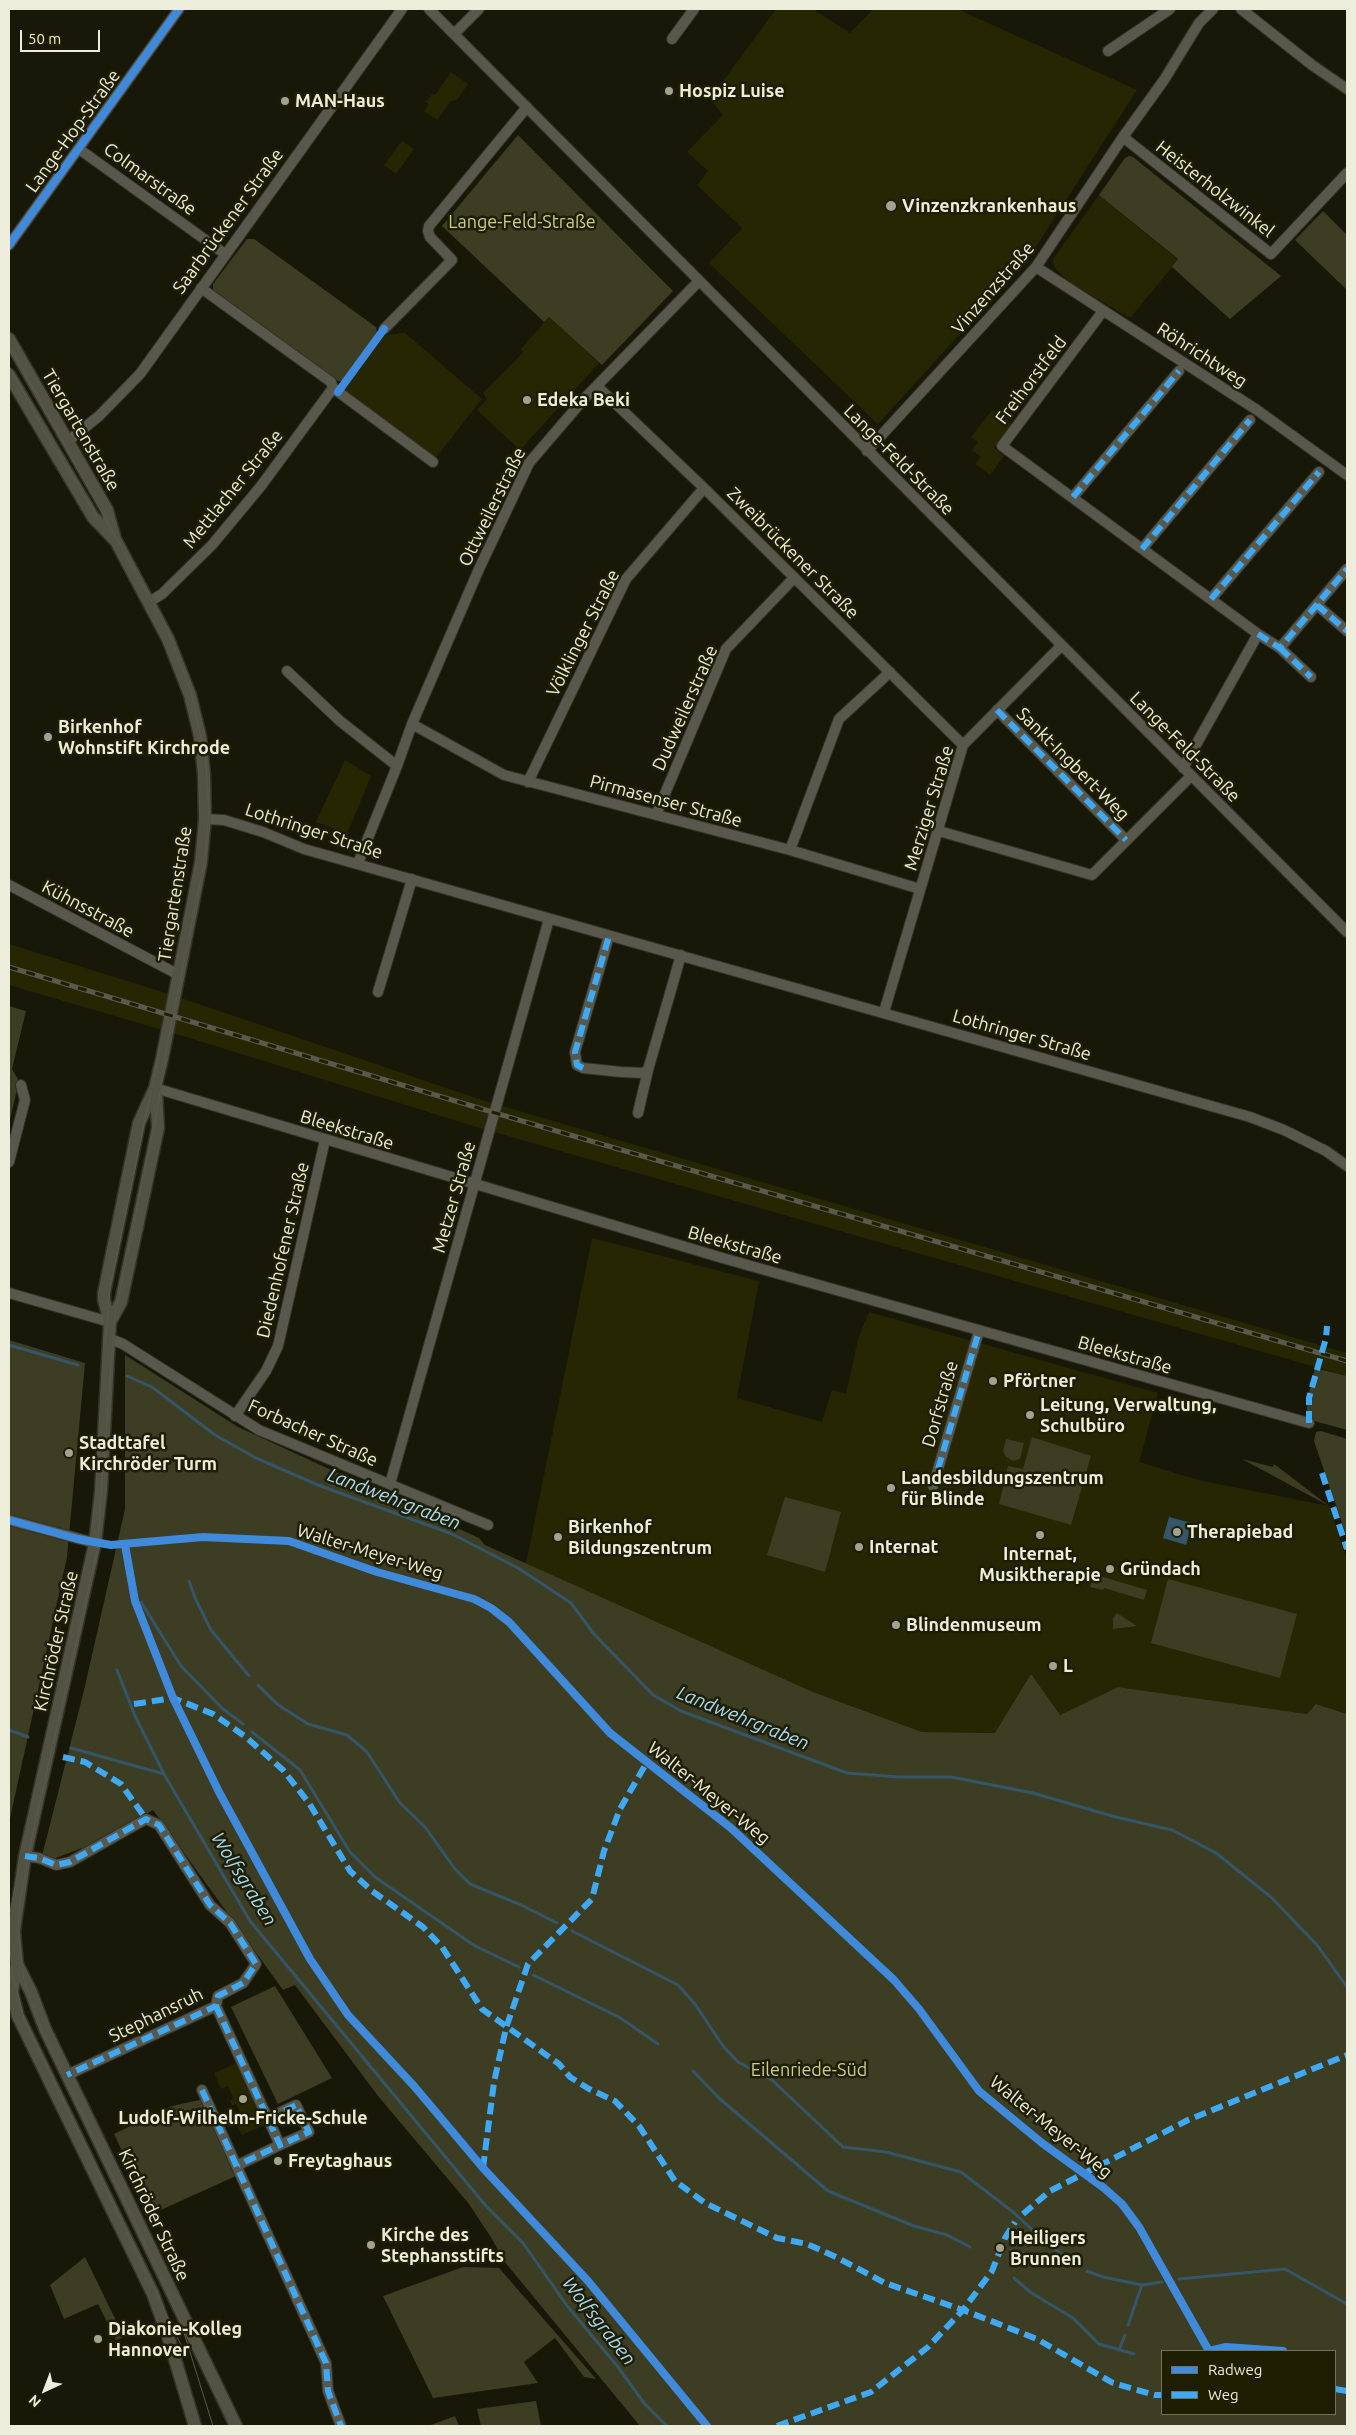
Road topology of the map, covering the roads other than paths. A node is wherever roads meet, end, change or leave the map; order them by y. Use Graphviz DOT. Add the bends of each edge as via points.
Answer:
graph roads {
  1 [pos="179,9"];
  2 [pos="402,9"];
  3 [pos="429,9"];
  4 [pos="479,9"];
  5 [pos="694,9"];
  6 [pos="1170,9"];
  7 [pos="1212,9"];
  8 [pos="1241,9"];
  9 [pos="454,34"];
  10 [pos="672,40"];
  11 [pos="1108,52"];
  12 [pos="1347,89"];
  13 [pos="527,107"];
  14 [pos="1123,137"];
  15 [pos="79,149"];
  16 [pos="1347,173"];
  17 [pos="9,245"];
  18 [pos="225,254"];
  19 [pos="1036,267"];
  20 [pos="699,281"];
  21 [pos="200,288"];
  22 [pos="1103,311"];
  23 [pos="384,329"];
  24 [pos="9,339"];
  25 [pos="1179,370"];
  26 [pos="9,376"];
  27 [pos="597,386"];
  28 [pos="333,388"];
  29 [pos="1250,420"];
  30 [pos="68,440"];
  31 [pos="867,451"];
  32 [pos="433,462"];
  33 [pos="1319,472"];
  34 [pos="1347,475"];
  35 [pos="704,488"];
  36 [pos="1073,497"];
  37 [pos="116,541"];
  38 [pos="1142,549"];
  39 [pos="1347,570"];
  40 [pos="794,578"];
  41 [pos="1211,599"];
  42 [pos="149,602"];
  43 [pos="1317,605"];
  44 [pos="1347,631"];
  45 [pos="1258,634"];
  46 [pos="1061,646"];
  47 [pos="1280,648"];
  48 [pos="287,671"];
  49 [pos="890,672"];
  50 [pos="1311,677"];
  51 [pos="997,710"];
  52 [pos="412,724"];
  53 [pos="963,745"];
  54 [pos="398,766"];
  55 [pos="1183,768"];
  56 [pos="1191,776"];
  57 [pos="528,782"];
  58 [pos="656,815"];
  59 [pos="205,819"];
  60 [pos="939,832"];
  61 [pos="1126,840"];
  62 [pos="790,850"];
  63 [pos="358,863"];
  64 [pos="412,879"];
  65 [pos="9,885"];
  66 [pos="920,889"];
  67 [pos="549,919"];
  68 [pos="1347,932"];
  69 [pos="609,936"];
  70 [pos="681,955"];
  71 [pos="179,974"];
  72 [pos="378,992"];
  73 [pos="884,1012"];
  74 [pos="648,1070"];
  75 [pos="21,1086"];
  76 [pos="155,1088"];
  77 [pos="638,1113"];
  78 [pos="325,1140"];
  79 [pos="9,1162"];
  80 [pos="1347,1166"];
  81 [pos="474,1185"];
  82 [pos="9,1293"];
  83 [pos="110,1322"];
  84 [pos="979,1331"];
  85 [pos="108,1338"];
  86 [pos="236,1416"];
  87 [pos="1309,1423"];
  88 [pos="390,1484"];
  89 [pos="933,1486"];
  90 [pos="9,1520"];
  91 [pos="488,1525"];
  92 [pos="95,1543"];
  93 [pos="25,1856"];
  94 [pos="13,1964"];
  95 [pos="216,2006"];
  96 [pos="67,2076"];
  97 [pos="202,2090"];
  98 [pos="268,2118"];
  99 [pos="280,2146"];
  100 [pos="238,2165"];
  101 [pos="195,2426"];
  102 [pos="236,2426"];
  103 [pos="341,2426"];
  1 -- 15 [label="street, Lange-Hop-Straße"];
  2 -- 18 [label="street, Saarbrückener Straße"];
  3 -- 9 [label="street, Lange-Feld-Straße"];
  4 -- 9 [label="street"];
  5 -- 10 [label="street"];
  6 -- 11 [label="street"];
  7 -- 14 [label="street, Vinzenzstraße"];
  8 -- 12 [label="street"];
  9 -- 13 [label="street, Lange-Feld-Straße"];
  13 -- 20 [label="street, Lange-Feld-Straße"];
  13 -- 23 [label="street" via="429,226 430,237 452,260"];
  14 -- 16 [label="street, Heisterholzwinkel" via="1271,254"];
  14 -- 19 [label="street, Vinzenzstraße"];
  15 -- 17 [label="street, Lange-Hop-Straße"];
  15 -- 18 [label="street, Colmarstraße"];
  18 -- 21 [label="street, Saarbrückener Straße"];
  19 -- 22 [label="street, Röhrichtweg"];
  19 -- 31 [label="street, Vinzenzstraße"];
  20 -- 27 [label="street, Ottweilerstraße"];
  20 -- 31 [label="street, Lange-Feld-Straße"];
  21 -- 28 [label="street" via="331,382"];
  21 -- 30 [label="street, Saarbrückener Straße" via="140,374 99,416"];
  22 -- 34 [label="street, Röhrichtweg" via="1258,410"];
  22 -- 36 [label="street, Freihorstfeld" via="1002,446"];
  24 -- 30 [label="main road, Tiergartenstraße"];
  25 -- 36 [label="street"];
  26 -- 37 [label="main road, Tiergartenstraße" via="92,517"];
  27 -- 35 [label="street, Zweibrückener Straße"];
  27 -- 52 [label="street, Ottweilerstraße" via="528,463"];
  28 -- 32 [label="street"];
  28 -- 42 [label="street, Mettlacher Straße" via="261,486 212,545 162,594"];
  29 -- 38 [label="street"];
  30 -- 37 [label="main road, Tiergartenstraße" via="107,510"];
  31 -- 46 [label="street, Lange-Feld-Straße"];
  33 -- 41 [label="street"];
  35 -- 40 [label="street, Zweibrückener Straße"];
  35 -- 57 [label="street, Völklinger Straße" via="626,579"];
  36 -- 38 [label="street, Freihorstfeld"];
  37 -- 42 [label="main road, Tiergartenstraße"];
  38 -- 41 [label="street, Freihorstfeld"];
  39 -- 43 [label="street"];
  40 -- 49 [label="street, Zweibrückener Straße"];
  40 -- 58 [label="street, Dudweilerstraße" via="726,649"];
  41 -- 45 [label="street, Freihorstfeld"];
  42 -- 59 [label="main road, Tiergartenstraße" via="168,638 190,695 200,736"];
  43 -- 44 [label="street"];
  43 -- 47 [label="street"];
  45 -- 47 [label="street, Freihorstfeld"];
  45 -- 55 [label="street"];
  46 -- 51 [label="street, Merziger Straße"];
  46 -- 55 [label="street, Lange-Feld-Straße"];
  47 -- 50 [label="street, Freihorstfeld"];
  48 -- 54 [label="street" via="329,711"];
  49 -- 53 [label="street, Zweibrückener Straße"];
  49 -- 62 [label="street" via="839,719"];
  51 -- 53 [label="street, Merziger Straße"];
  51 -- 61 [label="street, Sankt-Ingbert-Weg"];
  52 -- 54 [label="street, Ottweilerstraße"];
  52 -- 57 [label="street, Pirmasenser Straße" via="504,775"];
  53 -- 60 [label="street, Merziger Straße"];
  54 -- 63 [label="street, Ottweilerstraße"];
  55 -- 56 [label="street, Lange-Feld-Straße"];
  56 -- 61 [label="street, Sankt-Ingbert-Weg"];
  56 -- 68 [label="street, Lange-Feld-Straße"];
  57 -- 58 [label="street, Pirmasenser Straße"];
  58 -- 62 [label="street, Pirmasenser Straße"];
  59 -- 63 [label="street, Lothringer Straße" via="224,820 304,849"];
  59 -- 71 [label="main road, Tiergartenstraße" via="201,862"];
  60 -- 61 [label="street, Sankt-Ingbert-Weg" via="1092,875"];
  60 -- 66 [label="street, Merziger Straße"];
  62 -- 66 [label="street, Pirmasenser Straße"];
  63 -- 64 [label="street, Lothringer Straße"];
  64 -- 67 [label="street, Lothringer Straße"];
  64 -- 72 [label="street"];
  65 -- 71 [label="street, Kühnsstraße"];
  66 -- 73 [label="street, Merziger Straße"];
  67 -- 69 [label="street, Lothringer Straße"];
  67 -- 81 [label="street, Metzer Straße"];
  69 -- 70 [label="street, Lothringer Straße"];
  69 -- 74 [label="street" via="575,1052 577,1065 621,1072 643,1073"];
  70 -- 73 [label="street, Lothringer Straße"];
  70 -- 74 [label="street"];
  71 -- 76 [label="main road, Tiergartenstraße"];
  73 -- 80 [label="street, Lothringer Straße" via="1250,1117 1326,1151"];
  74 -- 77 [label="street"];
  75 -- 79 [label="street" via="25,1100"];
  76 -- 78 [label="street, Bleekstraße"];
  76 -- 83 [label="main road, Tiergartenstraße" via="159,1121 157,1133 121,1302"];
  76 -- 83 [label="main road, Tiergartenstraße" via="139,1123 104,1292"];
  78 -- 81 [label="street, Bleekstraße"];
  78 -- 86 [label="street, Diedenhofener Straße" via="278,1346 266,1371"];
  81 -- 84 [label="street, Bleekstraße"];
  81 -- 88 [label="street, Metzer Straße"];
  82 -- 83 [label="street"];
  83 -- 85 [label="main road, Kirchröder Straße"];
  84 -- 87 [label="street, Bleekstraße"];
  84 -- 89 [label="street, Dorfstraße"];
  85 -- 86 [label="street, Forbacher Straße" via="123,1344"];
  85 -- 92 [label="main road, Kirchröder Straße" via="101,1491"];
  86 -- 88 [label="street, Forbacher Straße" via="259,1430"];
  88 -- 91 [label="street, Forbacher Straße"];
  90 -- 92 [label="street"];
  92 -- 93 [label="main road, Kirchröder Straße"];
  93 -- 94 [label="main road, Kirchröder Straße" via="14,1931"];
  93 -- 95 [label="street, Stephansruh" via="56,1865 70,1862 146,1819 159,1825 210,1905 230,1923 256,1964 243,1983 218,1996"];
  94 -- 96 [label="main road, Kirchröder Straße"];
  94 -- 101 [label="main road, Kirchröder Straße" via="12,1992 18,2016 153,2294"];
  95 -- 96 [label="street, Stephansruh"];
  95 -- 98 [label="street"];
  96 -- 102 [label="main road, Kirchröder Straße"];
  97 -- 100 [label="street"];
  98 -- 99 [label="street"];
  98 -- 99 [label="street" via="296,2105 309,2132"];
  99 -- 100 [label="street"];
  100 -- 103 [label="street" via="326,2363 328,2391"];
}
